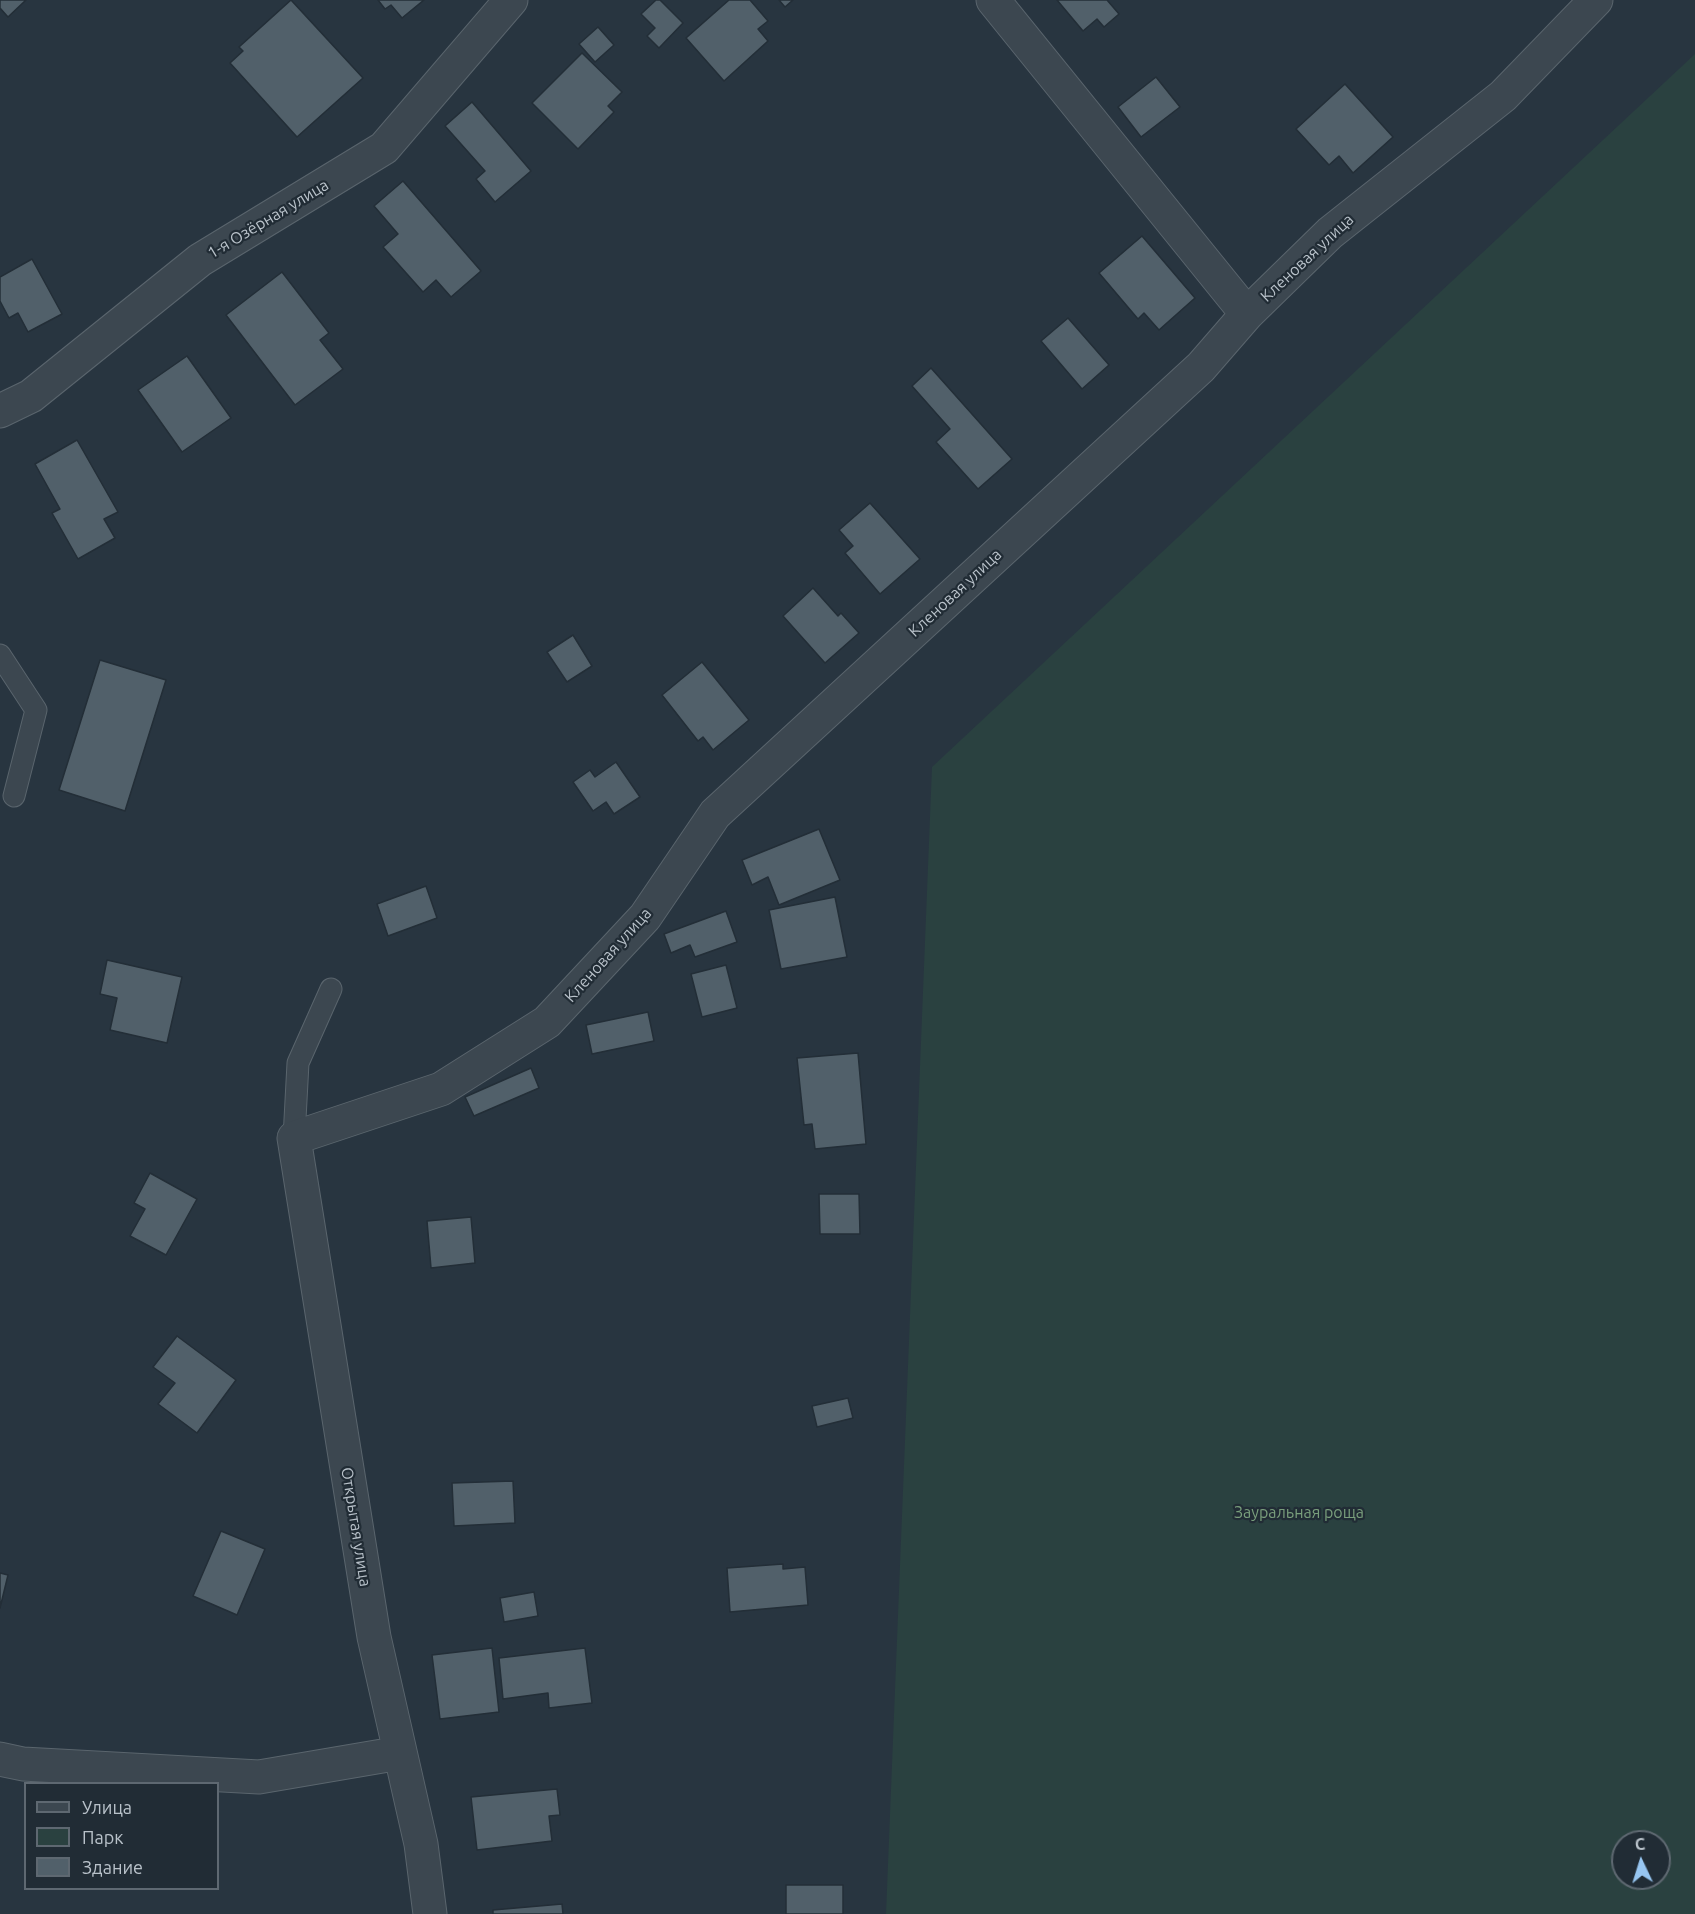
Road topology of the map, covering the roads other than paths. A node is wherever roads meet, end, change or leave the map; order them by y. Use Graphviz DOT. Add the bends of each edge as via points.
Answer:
graph roads {
  1 [pos="512,0"];
  2 [pos="993,0"];
  3 [pos="1596,0"];
  4 [pos="1247,314"];
  5 [pos="0,411"];
  6 [pos="0,655"];
  7 [pos="14,796"];
  8 [pos="331,989"];
  9 [pos="294,1138"];
  10 [pos="400,1753"];
  11 [pos="0,1759"];
  12 [pos="430,1914"];
  1 -- 5 [label="street, 1-я Озёрная улица" via="384,148 200,260 31,396"];
  2 -- 4 [label="street"];
  3 -- 4 [label="street, Кленовая улица" via="1503,96 1330,233"];
  4 -- 9 [label="street, Кленовая улица" via="1201,367 715,814 645,917 546,1022 441,1089"];
  6 -- 7 [label="lane" via="36,710"];
  8 -- 9 [label="lane" via="298,1063"];
  9 -- 10 [label="street, Открытая улица" via="374,1637"];
  10 -- 11 [label="street" via="259,1777 23,1764"];
  10 -- 12 [label="street, Открытая улица" via="421,1844"];
}
